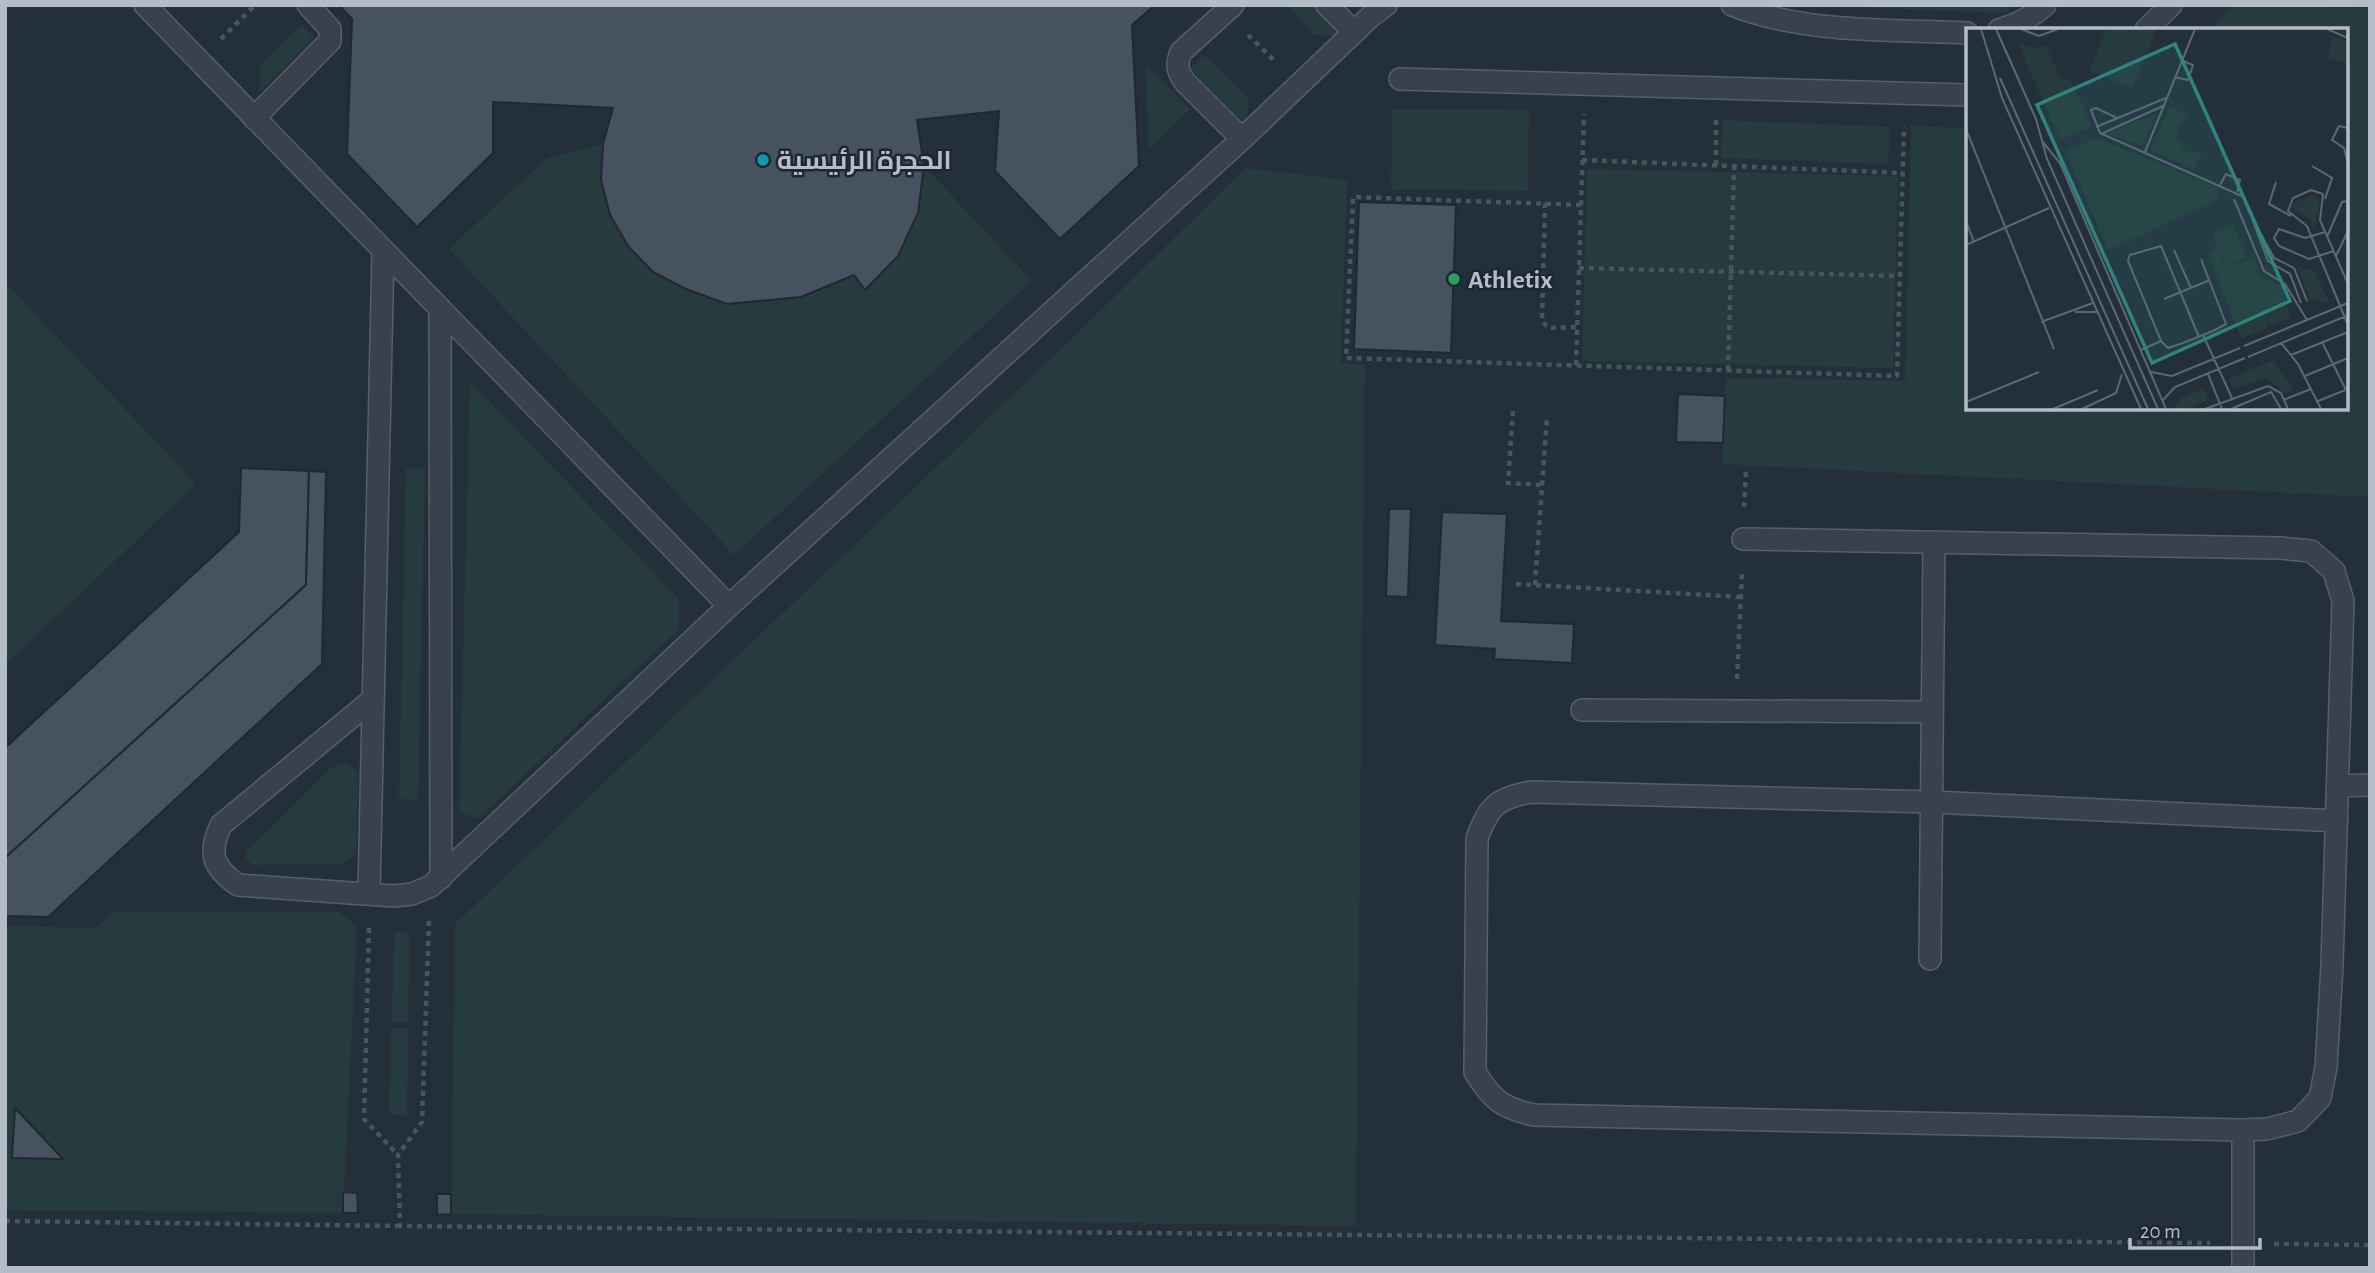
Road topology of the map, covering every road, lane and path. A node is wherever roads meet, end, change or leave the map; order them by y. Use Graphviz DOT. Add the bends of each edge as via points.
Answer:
graph roads {
  1 [pos="146,5"];
  2 [pos="255,5"];
  3 [pos="308,5"];
  4 [pos="1327,5"];
  5 [pos="1386,5"];
  6 [pos="1732,5"];
  7 [pos="2045,5"];
  8 [pos="2171,5"];
  9 [pos="1229,9"];
  10 [pos="2006,28"];
  11 [pos="2148,28"];
  12 [pos="1354,32"];
  13 [pos="1966,33"];
  14 [pos="199,62"];
  15 [pos="1400,79"];
  16 [pos="1299,84"];
  17 [pos="1584,85"];
  18 [pos="1717,89"];
  19 [pos="1905,93"];
  20 [pos="1966,95"];
  21 [pos="254,118"];
  22 [pos="1242,139"];
  23 [pos="1582,160"];
  24 [pos="1716,165"];
  25 [pos="1734,167"];
  26 [pos="1903,173"];
  27 [pos="1545,204"];
  28 [pos="1581,205"];
  29 [pos="383,251"];
  30 [pos="1579,268"];
  31 [pos="1731,271"];
  32 [pos="1899,276"];
  33 [pos="440,309"];
  34 [pos="1577,327"];
  35 [pos="1576,365"];
  36 [pos="1728,370"];
  37 [pos="1513,411"];
  38 [pos="1547,417"];
  39 [pos="1746,469"];
  40 [pos="1542,485"];
  41 [pos="1743,539"];
  42 [pos="1934,542"];
  43 [pos="1516,584"];
  44 [pos="1535,585"];
  45 [pos="1741,597"];
  46 [pos="729,606"];
  47 [pos="372,700"];
  48 [pos="1582,710"];
  49 [pos="1736,711"];
  50 [pos="1932,712"];
  51 [pos="2370,785"];
  52 [pos="2338,786"];
  53 [pos="1932,802"];
  54 [pos="2337,821"];
  55 [pos="441,878"];
  56 [pos="369,893"];
  57 [pos="369,927"];
  58 [pos="428,929"];
  59 [pos="1930,959"];
  60 [pos="2243,1130"];
  61 [pos="398,1155"];
  62 [pos="5,1221"];
  63 [pos="400,1226"];
  64 [pos="2243,1244"];
  65 [pos="2370,1245"];
  66 [pos="2243,1268"];
  1 -- 14 [label="lane"];
  2 -- 14 [label="path"];
  3 -- 21 [label="lane" via="330,29 330,41"];
  4 -- 12 [label="lane"];
  5 -- 12 [label="lane"];
  6 -- 13 [label="lane" via="1787,21 1828,26"];
  7 -- 10 [label="lane"];
  8 -- 11 [label="lane"];
  9 -- 16 [label="path"];
  9 -- 22 [label="lane" via="1181,52 1177,63 1185,82"];
  12 -- 16 [label="lane"];
  14 -- 21 [label="lane"];
  15 -- 17 [label="lane"];
  16 -- 22 [label="lane"];
  17 -- 18 [label="lane"];
  17 -- 23 [label="path"];
  18 -- 19 [label="lane"];
  18 -- 24 [label="path"];
  19 -- 20 [label="lane"];
  19 -- 26 [label="path"];
  21 -- 29 [label="lane"];
  22 -- 46 [label="lane"];
  23 -- 24 [label="path"];
  23 -- 28 [label="path"];
  24 -- 25 [label="path"];
  25 -- 26 [label="path"];
  25 -- 31 [label="path"];
  26 -- 32 [label="path"];
  27 -- 28 [label="path"];
  27 -- 34 [label="path" via="1542,321 1548,328"];
  27 -- 35 [label="path" via="1353,197 1346,358"];
  28 -- 30 [label="path"];
  29 -- 33 [label="lane"];
  29 -- 47 [label="lane"];
  30 -- 31 [label="path"];
  30 -- 34 [label="path"];
  31 -- 32 [label="path"];
  31 -- 36 [label="path"];
  32 -- 36 [label="path" via="1897,376"];
  33 -- 46 [label="lane"];
  33 -- 55 [label="lane"];
  34 -- 35 [label="path"];
  35 -- 36 [label="path"];
  37 -- 40 [label="path" via="1508,482"];
  38 -- 40 [label="path"];
  39 -- 41 [label="path"];
  40 -- 44 [label="path"];
  41 -- 42 [label="lane"];
  41 -- 45 [label="path"];
  42 -- 50 [label="lane"];
  42 -- 52 [label="lane" via="2311,551 2334,571 2343,601"];
  43 -- 44 [label="path"];
  44 -- 45 [label="path"];
  45 -- 49 [label="path"];
  46 -- 55 [label="lane"];
  47 -- 56 [label="lane"];
  47 -- 56 [label="lane" via="221,825 213,841 214,859 223,874 238,885"];
  48 -- 49 [label="lane"];
  49 -- 50 [label="lane"];
  50 -- 53 [label="lane"];
  51 -- 52 [label="lane"];
  52 -- 54 [label="lane"];
  53 -- 54 [label="lane"];
  53 -- 59 [label="lane"];
  53 -- 60 [label="lane" via="1531,792 1506,797 1486,814 1477,838 1475,1072 1488,1094 1508,1110 1534,1115"];
  54 -- 60 [label="lane" via="2326,1067 2320,1098 2298,1121"];
  55 -- 56 [label="lane" via="412,894"];
  57 -- 61 [label="path" via="364,1119"];
  58 -- 61 [label="path" via="422,1122"];
  60 -- 64 [label="lane"];
  61 -- 63 [label="path"];
  62 -- 63 [label="path"];
  63 -- 64 [label="path"];
  64 -- 65 [label="path"];
  64 -- 66 [label="lane"];
}
